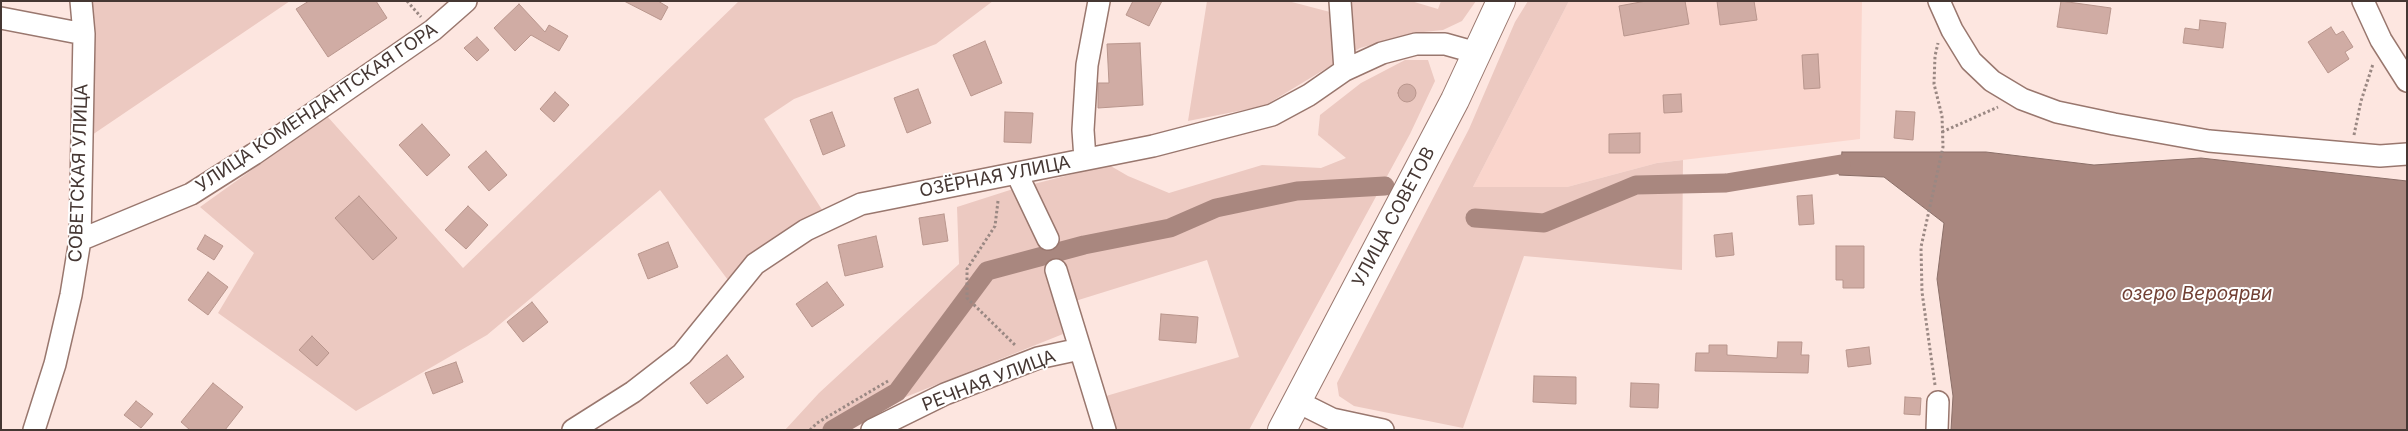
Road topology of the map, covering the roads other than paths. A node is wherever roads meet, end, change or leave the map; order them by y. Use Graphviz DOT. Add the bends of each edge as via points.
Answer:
graph roads {
  1 [pos="81,1"];
  2 [pos="466,1"];
  3 [pos="1099,1"];
  4 [pos="1340,1"];
  5 [pos="1501,1"];
  6 [pos="1939,1"];
  7 [pos="2363,1"];
  8 [pos="1,18"];
  9 [pos="84,34"];
  10 [pos="1477,53"];
  11 [pos="1344,70"];
  12 [pos="2407,81"];
  13 [pos="2407,154"];
  14 [pos="1085,159"];
  15 [pos="1017,174"];
  16 [pos="1048,239"];
  17 [pos="80,240"];
  18 [pos="1056,270"];
  19 [pos="1080,348"];
  20 [pos="1298,402"];
  21 [pos="1938,402"];
  22 [pos="34,430"];
  23 [pos="573,430"];
  24 [pos="872,430"];
  25 [pos="1105,430"];
  26 [pos="1282,430"];
  27 [pos="1383,430"];
  28 [pos="1937,430"];
  1 -- 9 [label="street, СОВЕТСКАЯ УЛИЦА"];
  2 -- 17 [label="street, УЛИЦА КОМЕНДАНТСКАЯ ГОРА" via="433,30 191,194"];
  3 -- 14 [label="street" via="1087,66 1083,130"];
  4 -- 11 [label="street"];
  5 -- 10 [label="main road, УЛИЦА СОВЕТОВ"];
  6 -- 13 [label="street" via="1971,61 1992,81 2022,99 2066,114 2209,141 2380,156"];
  7 -- 12 [label="street" via="2381,40"];
  8 -- 9 [label="street"];
  9 -- 17 [label="street, СОВЕТСКАЯ УЛИЦА"];
  10 -- 11 [label="street, ОЗЁРНАЯ УЛИЦА" via="1445,44 1416,44 1382,53"];
  10 -- 20 [label="main road, УЛИЦА СОВЕТОВ"];
  11 -- 14 [label="street, ОЗЁРНАЯ УЛИЦА" via="1309,95 1272,115 1153,146"];
  14 -- 15 [label="street, ОЗЁРНАЯ УЛИЦА"];
  15 -- 16 [label="street"];
  15 -- 23 [label="street, ОЗЁРНАЯ УЛИЦА" via="861,204 806,230 755,264 682,354 633,392"];
  17 -- 22 [label="street, СОВЕТСКАЯ УЛИЦА" via="71,295"];
  18 -- 19 [label="street"];
  19 -- 24 [label="street, РЕЧНАЯ УЛИЦА" via="1038,358 945,394"];
  19 -- 25 [label="street"];
  20 -- 26 [label="main road, УЛИЦА СОВЕТОВ"];
  20 -- 27 [label="street" via="1332,419"];
  21 -- 28 [label="street"];
}
